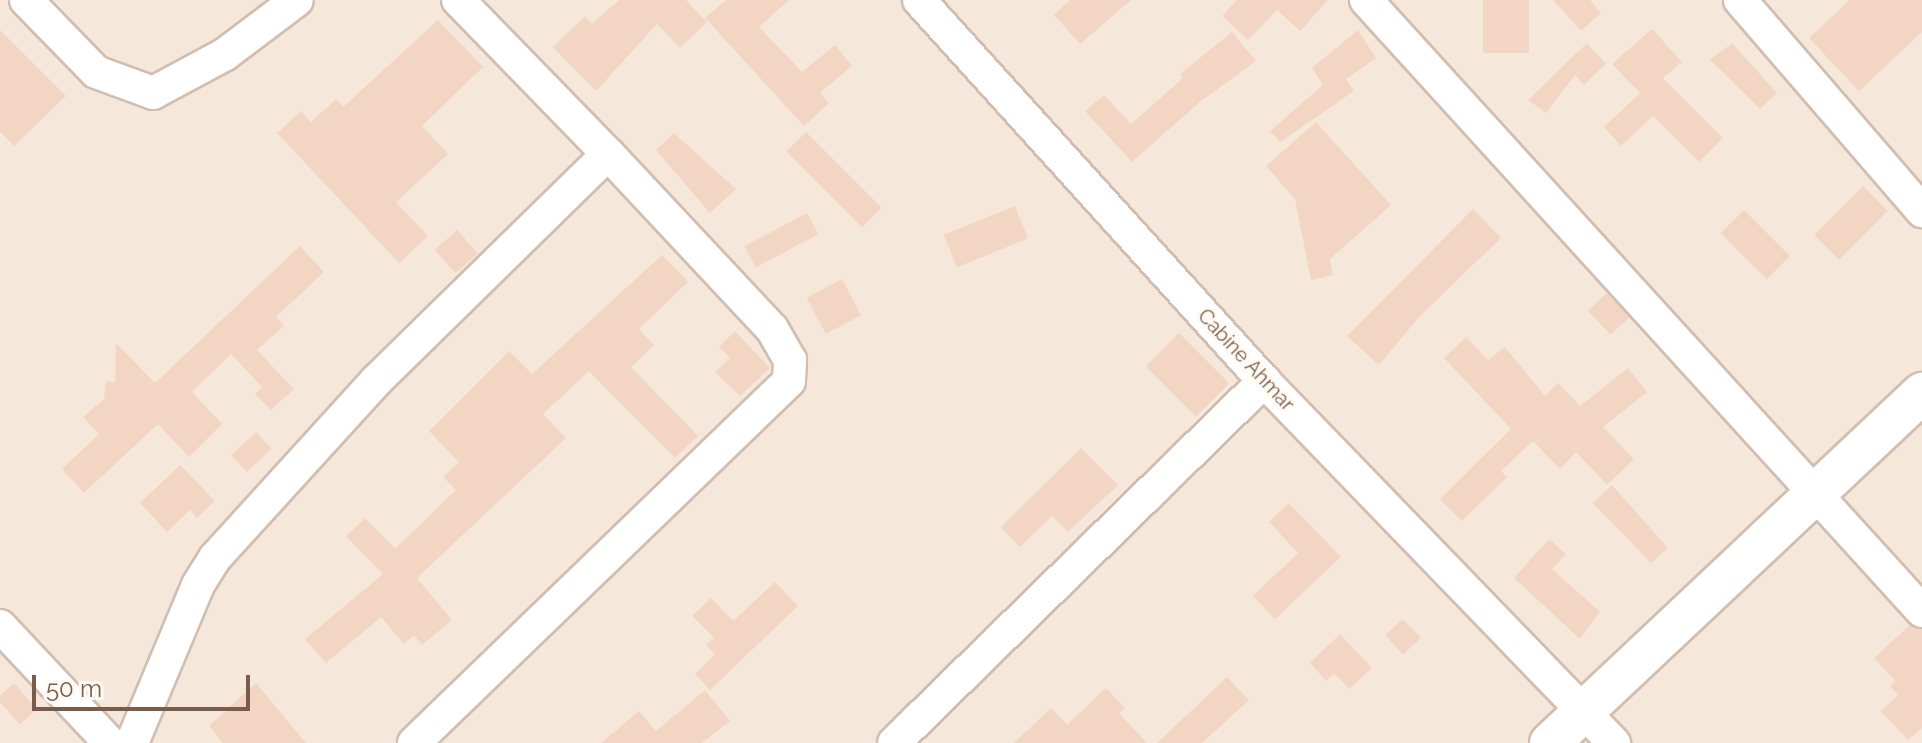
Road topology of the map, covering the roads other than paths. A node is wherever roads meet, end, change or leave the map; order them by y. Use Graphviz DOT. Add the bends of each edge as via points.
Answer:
graph roads {
  1 [pos="26,0"];
  2 [pos="297,0"];
  3 [pos="458,0"];
  4 [pos="919,0"];
  5 [pos="1366,0"];
  6 [pos="1740,0"];
  7 [pos="608,154"];
  8 [pos="1922,211"];
  9 [pos="1264,381"];
  10 [pos="1922,393"];
  11 [pos="1812,496"];
  12 [pos="1922,611"];
  13 [pos="0,626"];
  14 [pos="1584,710"];
  15 [pos="110,743"];
  16 [pos="132,743"];
  17 [pos="414,743"];
  18 [pos="894,743"];
  19 [pos="1550,743"];
  20 [pos="1614,743"];
  1 -- 2 [label="street" via="96,72 153,93 224,55"];
  3 -- 7 [label="street"];
  4 -- 9 [label="street, Cabine Ahmar"];
  5 -- 11 [label="street"];
  6 -- 8 [label="street"];
  7 -- 16 [label="street" via="375,382 224,548 198,585"];
  7 -- 17 [label="street" via="772,329 790,360 789,381"];
  9 -- 14 [label="street, Cabine Ahmar"];
  9 -- 18 [label="street"];
  10 -- 11 [label="street"];
  11 -- 12 [label="street"];
  11 -- 14 [label="street"];
  13 -- 15 [label="street"];
  14 -- 19 [label="street"];
  14 -- 20 [label="street, Cabine Ahmar"];
}
